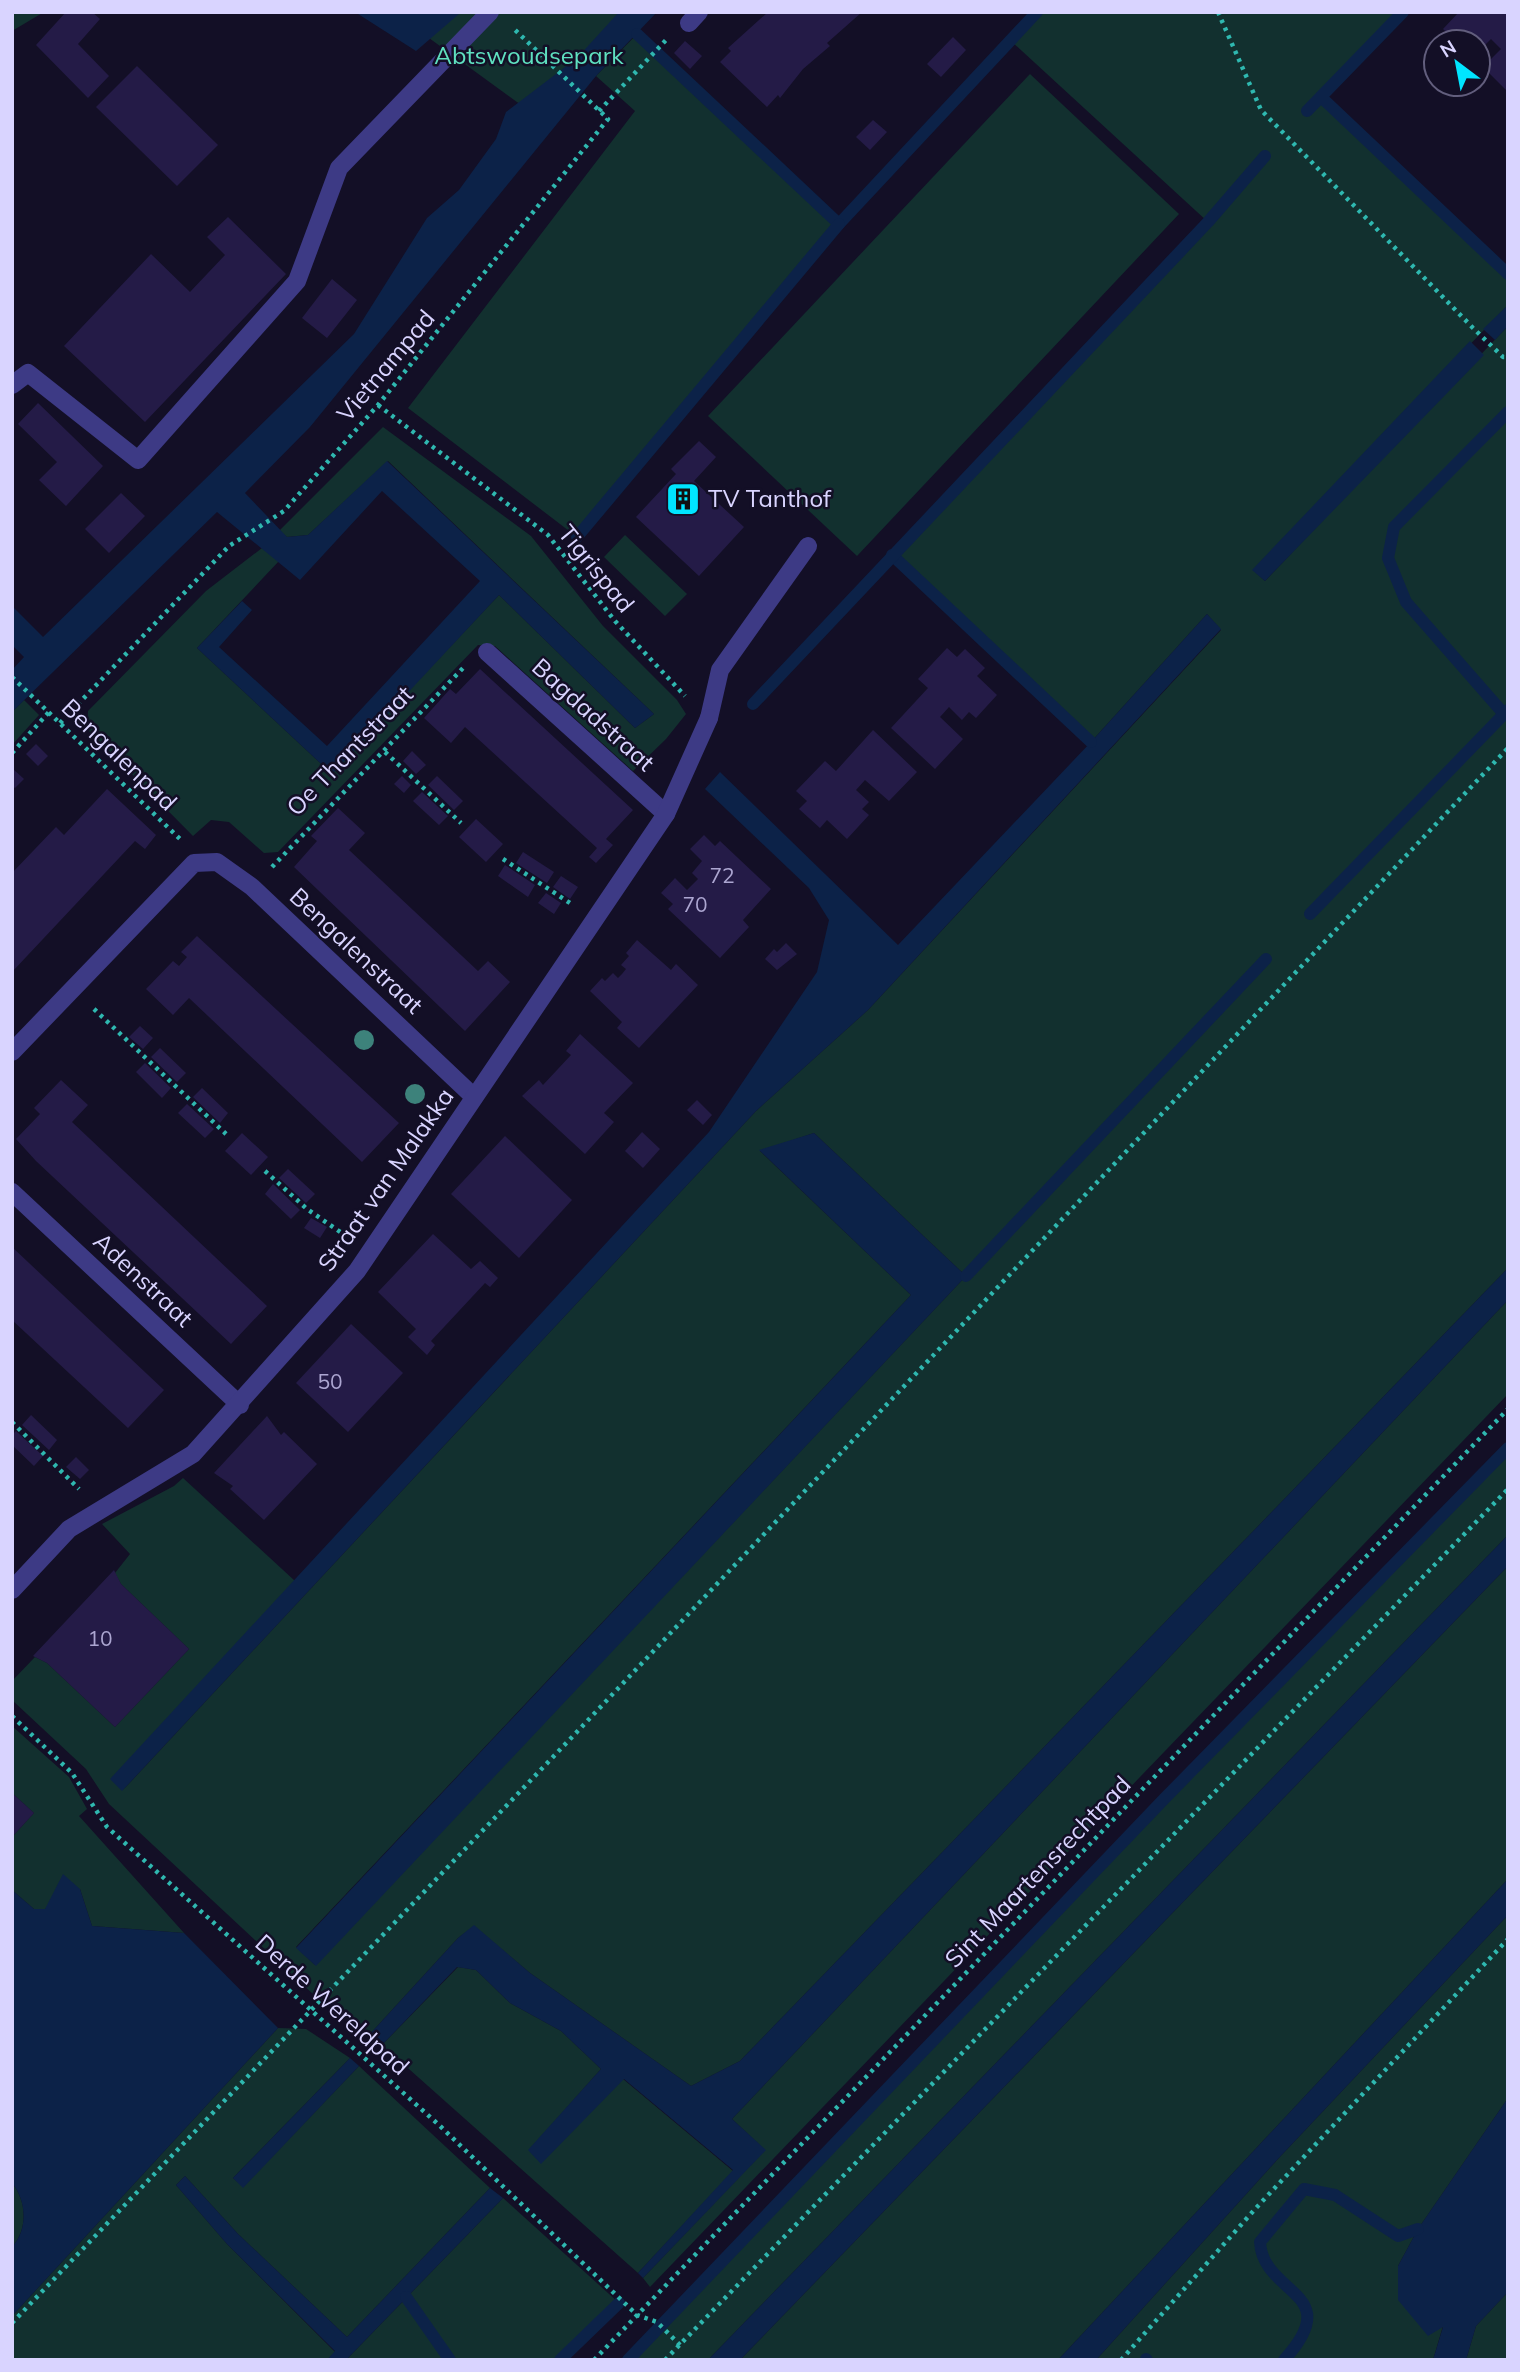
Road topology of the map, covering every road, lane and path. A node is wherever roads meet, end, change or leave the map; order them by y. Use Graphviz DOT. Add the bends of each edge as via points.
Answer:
graph roads {
  1 [pos="490,12"];
  2 [pos="1218,12"];
  3 [pos="506,22"];
  4 [pos="664,41"];
  5 [pos="599,111"];
  6 [pos="1505,357"];
  7 [pos="12,385"];
  8 [pos="378,405"];
  9 [pos="808,546"];
  10 [pos="487,652"];
  11 [pos="12,677"];
  12 [pos="49,712"];
  13 [pos="709,718"];
  14 [pos="60,723"];
  15 [pos="1508,748"];
  16 [pos="12,752"];
  17 [pos="385,752"];
  18 [pos="666,814"];
  19 [pos="461,823"];
  20 [pos="503,859"];
  21 [pos="194,863"];
  22 [pos="252,887"];
  23 [pos="594,919"];
  24 [pos="73,989"];
  25 [pos="12,1052"];
  26 [pos="473,1096"];
  27 [pos="226,1134"];
  28 [pos="265,1171"];
  29 [pos="12,1192"];
  30 [pos="370,1252"];
  31 [pos="240,1405"];
  32 [pos="1508,1409"];
  33 [pos="12,1422"];
  34 [pos="1508,1489"];
  35 [pos="96,1513"];
  36 [pos="12,1590"];
  37 [pos="12,1716"];
  38 [pos="1508,1939"];
  39 [pos="309,2009"];
  40 [pos="637,2315"];
  41 [pos="12,2323"];
  42 [pos="680,2345"];
  43 [pos="594,2360"];
  44 [pos="665,2360"];
  45 [pos="1121,2360"];
  1 -- 7 [label="street" via="340,168 297,281 138,460 28,373"];
  2 -- 6 [label="path" via="1261,110"];
  3 -- 5 [label="path"];
  4 -- 5 [label="path"];
  5 -- 8 [label="path, Vietnampad" via="608,119"];
  8 -- 13 [label="path, Tigrispad" via="548,535 615,621"];
  8 -- 14 [label="path, Vietnampad" via="284,510 229,546"];
  9 -- 13 [label="street, Straat van Malakka" via="720,670"];
  10 -- 17 [label="path, Oe Thantstraat" via="468,663"];
  10 -- 18 [label="street, Bagdadstraat"];
  11 -- 12 [label="path, Bengalenpad"];
  12 -- 14 [label="path, Bengalenpad"];
  12 -- 16 [label="path"];
  13 -- 18 [label="street, Straat van Malakka"];
  14 -- 21 [label="path, Bengalenpad" via="187,846"];
  15 -- 39 [label="path" via="584,1725"];
  17 -- 19 [label="path"];
  17 -- 22 [label="path, Oe Thantstraat"];
  18 -- 23 [label="street, Straat van Malakka"];
  20 -- 23 [label="path"];
  21 -- 22 [label="street, Bengalenstraat" via="217,862"];
  21 -- 24 [label="street"];
  22 -- 26 [label="street, Bengalenstraat"];
  23 -- 26 [label="street, Straat van Malakka"];
  24 -- 25 [label="street"];
  24 -- 27 [label="path"];
  26 -- 30 [label="street, Straat van Malakka"];
  28 -- 30 [label="path" via="307,1209"];
  29 -- 31 [label="street, Adenstraat"];
  30 -- 31 [label="street, Straat van Malakka"];
  31 -- 35 [label="street, Straat van Malakka" via="193,1454"];
  32 -- 40 [label="path, Sint Maartensrechtpad"];
  33 -- 35 [label="path" via="59,1466"];
  34 -- 42 [label="path"];
  35 -- 36 [label="street, Straat van Malakka" via="69,1529"];
  37 -- 39 [label="path, Derde Wereldpad" via="72,1773 107,1827"];
  38 -- 45 [label="path"];
  39 -- 40 [label="path, Derde Wereldpad" via="439,2125"];
  39 -- 41 [label="path"];
  40 -- 42 [label="path" via="657,2322"];
  40 -- 43 [label="path, Sint Maartensrechtpad"];
  42 -- 44 [label="path"];
}
